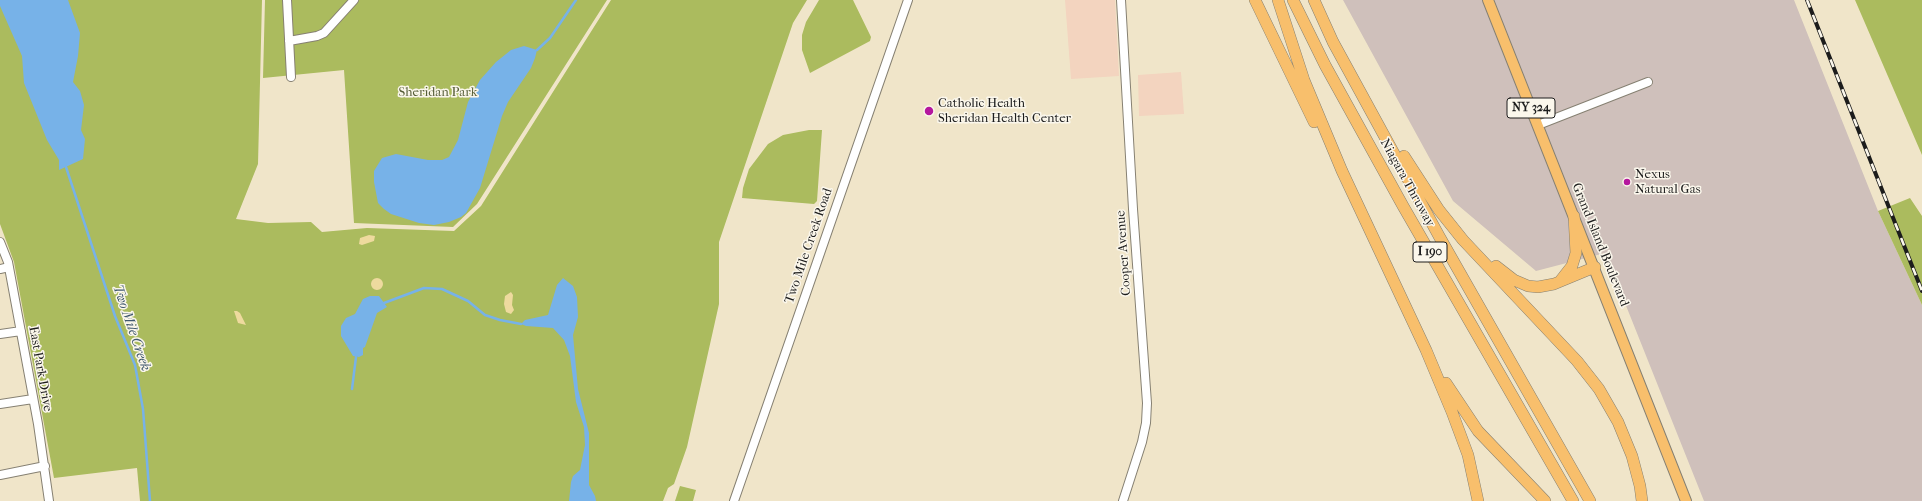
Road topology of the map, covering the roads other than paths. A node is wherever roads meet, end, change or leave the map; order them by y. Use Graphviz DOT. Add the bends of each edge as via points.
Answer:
graph roads {
  1 [pos="287,0"];
  2 [pos="354,0"];
  3 [pos="908,0"];
  4 [pos="1121,0"];
  5 [pos="1255,0"];
  6 [pos="1278,0"];
  7 [pos="1293,0"];
  8 [pos="1314,0"];
  9 [pos="1488,0"];
  10 [pos="289,41"];
  11 [pos="291,77"];
  12 [pos="1648,82"];
  13 [pos="1364,96"];
  14 [pos="1538,125"];
  15 [pos="1342,171"];
  16 [pos="1574,216"];
  17 [pos="0,242"];
  18 [pos="1471,249"];
  19 [pos="9,267"];
  20 [pos="1595,267"];
  21 [pos="0,269"];
  22 [pos="1560,281"];
  23 [pos="21,331"];
  24 [pos="0,334"];
  25 [pos="1426,350"];
  26 [pos="33,398"];
  27 [pos="0,404"];
  28 [pos="45,466"];
  29 [pos="0,475"];
  30 [pos="49,501"];
  31 [pos="734,501"];
  32 [pos="1123,501"];
  33 [pos="1478,501"];
  34 [pos="1545,501"];
  35 [pos="1573,501"];
  36 [pos="1590,501"];
  37 [pos="1642,501"];
  38 [pos="1686,501"];
  1 -- 10 [label="street"];
  2 -- 10 [label="street" via="324,33"];
  3 -- 31 [label="street, Two Mile Creek Road"];
  4 -- 32 [label="street, Cooper Avenue" via="1132,209 1147,403 1144,433"];
  5 -- 15 [label="highway" via="1324,141"];
  6 -- 15 [label="highway" via="1304,80"];
  7 -- 35 [label="highway, Niagara Thruway / I 190" via="1325,65 1392,186"];
  8 -- 13 [label="highway, Niagara Thruway / I 190"];
  9 -- 14 [label="main road, Grand Island Boulevard / NY 324"];
  10 -- 11 [label="street"];
  12 -- 14 [label="street"];
  13 -- 18 [label="highway" via="1439,210"];
  13 -- 36 [label="highway, Niagara Thruway / I 190" via="1439,236"];
  14 -- 16 [label="main road, Grand Island Boulevard / NY 324"];
  15 -- 25 [label="highway"];
  16 -- 20 [label="main road, Grand Island Boulevard / NY 324"];
  16 -- 22 [label="highway" via="1576,253 1572,266"];
  17 -- 19 [label="street, East Park Drive"];
  18 -- 22 [label="highway" via="1523,285 1538,287"];
  18 -- 37 [label="highway" via="1567,350 1599,389 1618,422 1632,456"];
  19 -- 21 [label="street"];
  19 -- 23 [label="street, East Park Drive"];
  20 -- 22 [label="highway"];
  20 -- 38 [label="main road, Grand Island Boulevard / NY 324"];
  23 -- 24 [label="street"];
  23 -- 26 [label="street, East Park Drive"];
  25 -- 33 [label="highway" via="1468,455"];
  25 -- 34 [label="highway" via="1478,431"];
  26 -- 27 [label="street"];
  26 -- 28 [label="street, East Park Drive"];
  28 -- 29 [label="street"];
  28 -- 30 [label="street, East Park Drive"];
}
